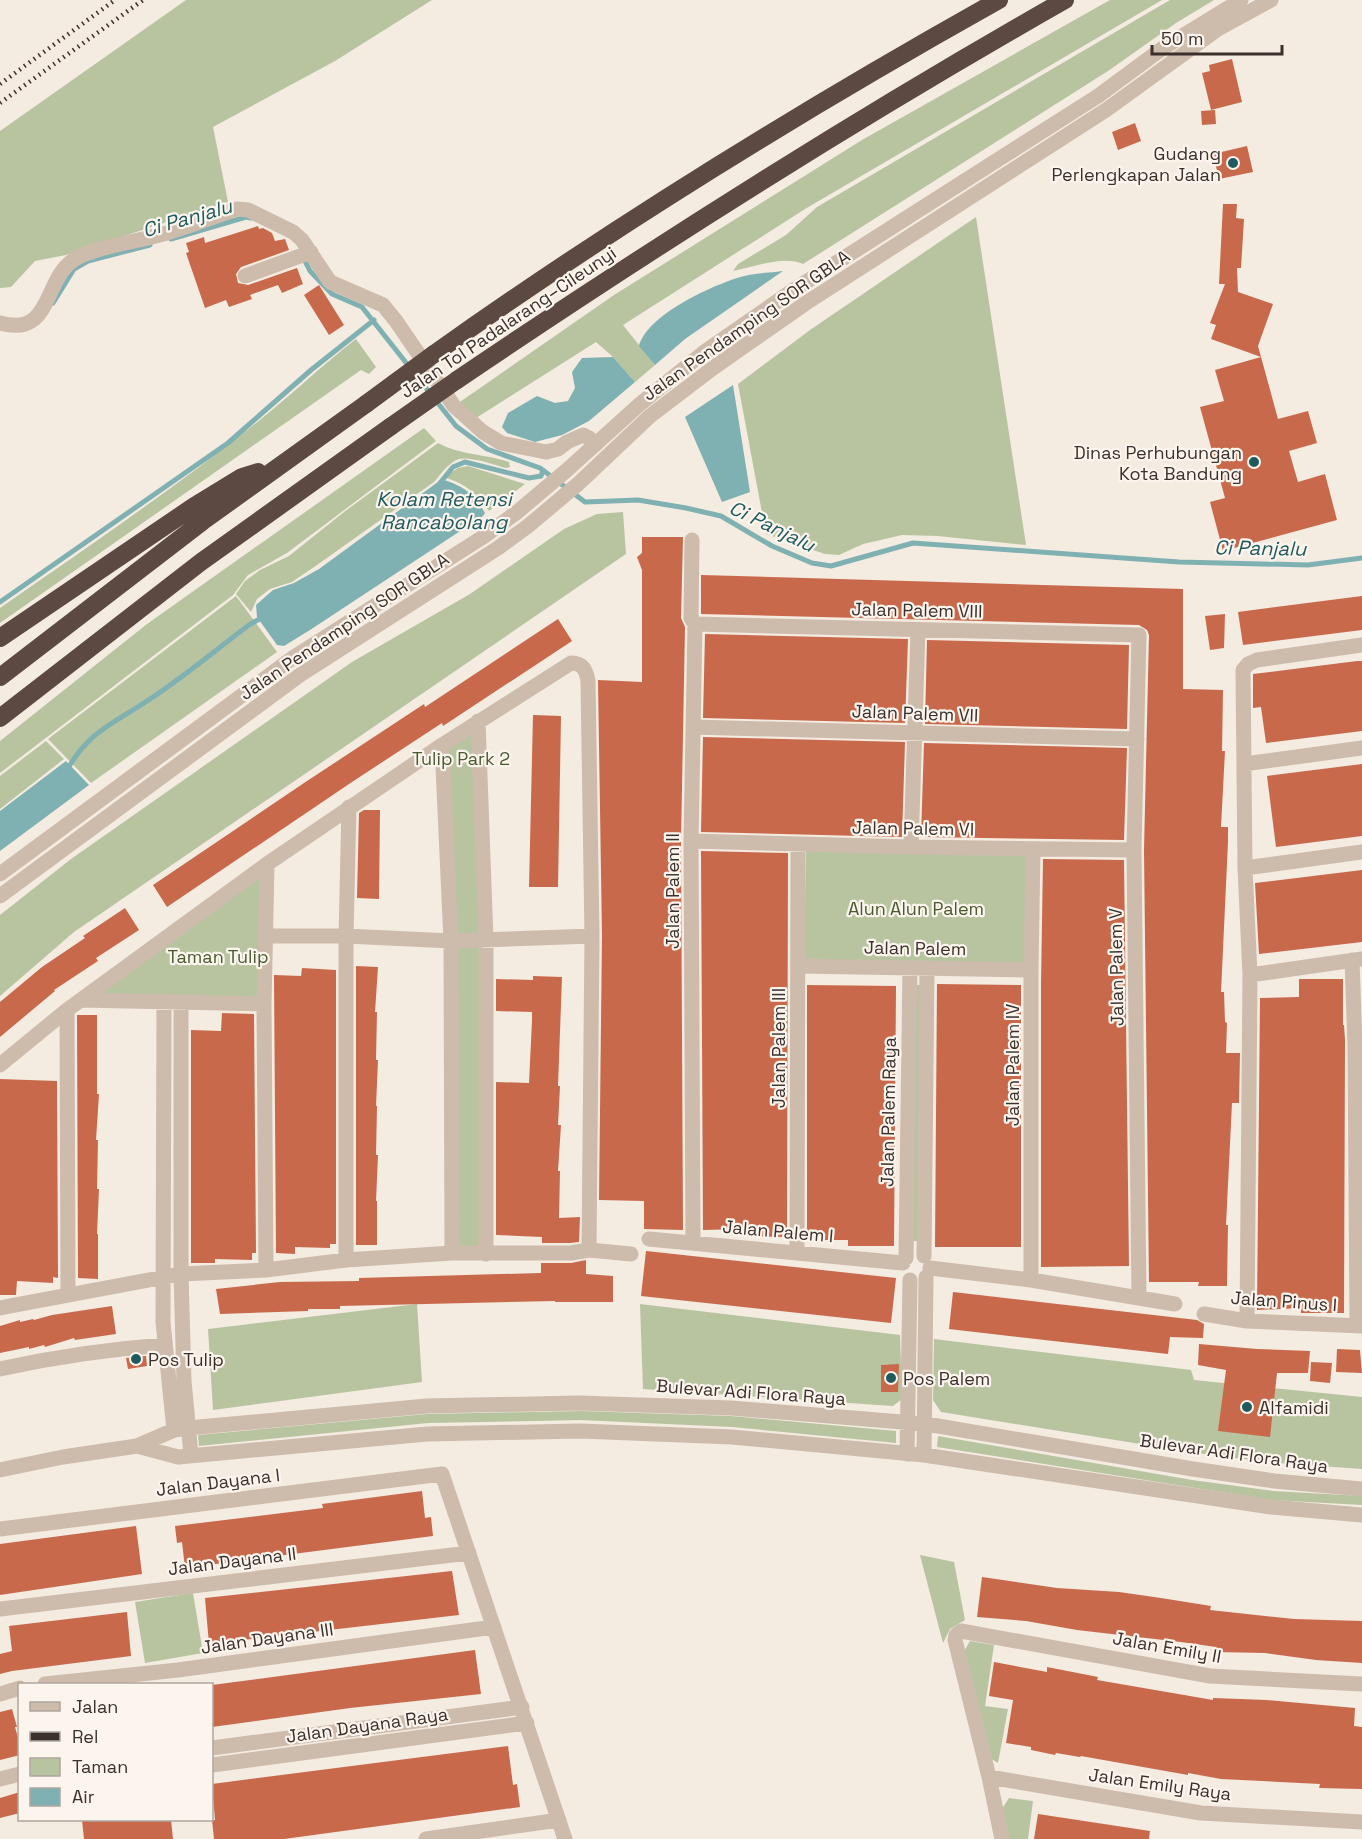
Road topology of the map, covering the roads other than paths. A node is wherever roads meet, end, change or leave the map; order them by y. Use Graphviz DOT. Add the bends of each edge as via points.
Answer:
graph roads {
  1 [pos="999,0"];
  2 [pos="1065,0"];
  3 [pos="1241,0"];
  4 [pos="1271,0"];
  5 [pos="306,253"];
  6 [pos="245,276"];
  7 [pos="0,323"];
  8 [pos="596,444"];
  9 [pos="273,470"];
  10 [pos="539,493"];
  11 [pos="552,507"];
  12 [pos="692,540"];
  13 [pos="695,624"];
  14 [pos="918,630"];
  15 [pos="1139,635"];
  16 [pos="0,638"];
  17 [pos="1362,645"];
  18 [pos="0,677"];
  19 [pos="0,718"];
  20 [pos="478,722"];
  21 [pos="693,727"];
  22 [pos="914,733"];
  23 [pos="1137,739"];
  24 [pos="442,745"];
  25 [pos="1362,748"];
  26 [pos="1244,764"];
  27 [pos="349,807"];
  28 [pos="691,841"];
  29 [pos="39,844"];
  30 [pos="798,845"];
  31 [pos="911,847"];
  32 [pos="1034,849"];
  33 [pos="1134,850"];
  34 [pos="1362,852"];
  35 [pos="52,857"];
  36 [pos="267,864"];
  37 [pos="1245,868"];
  38 [pos="0,874"];
  39 [pos="0,896"];
  40 [pos="266,936"];
  41 [pos="346,936"];
  42 [pos="592,936"];
  43 [pos="486,940"];
  44 [pos="451,941"];
  45 [pos="1357,959"];
  46 [pos="798,966"];
  47 [pos="910,968"];
  48 [pos="927,968"];
  49 [pos="1031,970"];
  50 [pos="1250,975"];
  51 [pos="81,1000"];
  52 [pos="164,1002"];
  53 [pos="182,1002"];
  54 [pos="264,1004"];
  55 [pos="67,1010"];
  56 [pos="1358,1047"];
  57 [pos="0,1065"];
  58 [pos="649,1239"];
  59 [pos="693,1243"];
  60 [pos="589,1250"];
  61 [pos="797,1252"];
  62 [pos="452,1253"];
  63 [pos="486,1254"];
  64 [pos="631,1254"];
  65 [pos="346,1260"];
  66 [pos="904,1260"];
  67 [pos="927,1267"];
  68 [pos="266,1270"];
  69 [pos="181,1275"];
  70 [pos="163,1278"];
  71 [pos="910,1280"];
  72 [pos="1031,1280"];
  73 [pos="68,1294"];
  74 [pos="1139,1298"];
  75 [pos="1175,1304"];
  76 [pos="0,1308"];
  77 [pos="1204,1314"];
  78 [pos="1247,1321"];
  79 [pos="1359,1326"];
  80 [pos="165,1345"];
  81 [pos="0,1369"];
  82 [pos="907,1422"];
  83 [pos="926,1424"];
  84 [pos="181,1429"];
  85 [pos="137,1446"];
  86 [pos="907,1454"];
  87 [pos="191,1455"];
  88 [pos="924,1455"];
  89 [pos="0,1470"];
  90 [pos="1362,1490"];
  91 [pos="1362,1515"];
  92 [pos="0,1529"];
  93 [pos="469,1553"];
  94 [pos="0,1609"];
  95 [pos="494,1627"];
  96 [pos="54,1683"];
  97 [pos="1362,1684"];
  98 [pos="18,1689"];
  99 [pos="0,1694"];
  100 [pos="522,1707"];
  101 [pos="527,1723"];
  102 [pos="213,1748"];
  103 [pos="213,1765"];
  104 [pos="18,1774"];
  105 [pos="989,1777"];
  106 [pos="0,1779"];
  107 [pos="559,1820"];
  108 [pos="1362,1822"];
  109 [pos="426,1839"];
  110 [pos="565,1839"];
  111 [pos="1002,1839"];
  1 -- 9 [label="highway, Jalan Tol Padalarang–Cileunyi, bridge" via="757,142 554,272"];
  2 -- 19 [label="highway, Jalan Tol Padalarang–Cileunyi, bridge" via="852,124 551,316 201,562"];
  3 -- 8 [label="street, Jalan Pendamping SOR GBLA" via="795,289 703,353"];
  4 -- 11 [label="street, Jalan Pendamping SOR GBLA" via="1218,29 1106,110 713,368 650,416"];
  5 -- 6 [label="street"];
  5 -- 7 [label="street" via="302,240 293,232 248,210 237,209 162,235 83,255 67,266 36,318 19,326"];
  5 -- 8 [label="street" via="330,282 382,305 454,406 483,432 501,443 546,452 583,435"];
  8 -- 10 [label="street, Jalan Pendamping SOR GBLA"];
  9 -- 16 [label="highway" via="242,477 216,493"];
  9 -- 18 [label="highway, Jalan Tol Padalarang–Cileunyi"];
  10 -- 11 [label="street"];
  10 -- 29 [label="street, Jalan Pendamping SOR GBLA" via="483,537 294,657"];
  11 -- 35 [label="street, Jalan Pendamping SOR GBLA" via="498,548 300,675"];
  12 -- 13 [label="street, Jalan Palem II" via="691,618"];
  13 -- 14 [label="street, Jalan Palem VIII"];
  13 -- 21 [label="street, Jalan Palem II"];
  14 -- 15 [label="street, Jalan Palem VIII"];
  14 -- 22 [label="street"];
  15 -- 23 [label="street, Jalan Palem V"];
  17 -- 26 [label="street" via="1248,664 1243,670"];
  20 -- 24 [label="street"];
  20 -- 42 [label="street" via="571,663 578,663 587,673"];
  20 -- 43 [label="street"];
  21 -- 22 [label="street, Jalan Palem VII"];
  21 -- 28 [label="street, Jalan Palem II"];
  22 -- 23 [label="street, Jalan Palem VII"];
  22 -- 31 [label="street"];
  23 -- 33 [label="street, Jalan Palem V"];
  24 -- 27 [label="street"];
  24 -- 44 [label="street"];
  25 -- 26 [label="street"];
  26 -- 37 [label="street"];
  27 -- 36 [label="street"];
  27 -- 41 [label="street"];
  28 -- 30 [label="street, Jalan Palem VI"];
  28 -- 59 [label="street, Jalan Palem II"];
  29 -- 35 [label="street"];
  29 -- 38 [label="street, Jalan Pendamping SOR GBLA"];
  30 -- 31 [label="street, Jalan Palem VI"];
  30 -- 46 [label="street, Jalan Palem III"];
  31 -- 32 [label="street, Jalan Palem VI"];
  32 -- 33 [label="street, Jalan Palem VI"];
  32 -- 49 [label="street, Jalan Palem IV"];
  33 -- 74 [label="street, Jalan Palem V"];
  34 -- 37 [label="street"];
  35 -- 39 [label="street, Jalan Pendamping SOR GBLA"];
  36 -- 40 [label="street"];
  36 -- 51 [label="street"];
  37 -- 50 [label="street"];
  40 -- 41 [label="street"];
  40 -- 54 [label="street"];
  41 -- 44 [label="street"];
  41 -- 65 [label="street"];
  42 -- 43 [label="street"];
  42 -- 60 [label="street"];
  43 -- 44 [label="street"];
  43 -- 63 [label="street"];
  44 -- 62 [label="street"];
  45 -- 50 [label="street"];
  45 -- 56 [label="street"];
  46 -- 47 [label="street, Jalan Palem"];
  46 -- 61 [label="street, Jalan Palem III"];
  47 -- 48 [label="street, Jalan Palem"];
  47 -- 66 [label="street, Jalan Palem Raya"];
  48 -- 49 [label="street, Jalan Palem"];
  48 -- 67 [label="street, Jalan Palem Raya"];
  49 -- 72 [label="street, Jalan Palem IV"];
  50 -- 78 [label="street"];
  51 -- 52 [label="street"];
  51 -- 55 [label="street"];
  52 -- 53 [label="street"];
  52 -- 70 [label="street"];
  53 -- 54 [label="street"];
  53 -- 69 [label="street"];
  54 -- 68 [label="street"];
  55 -- 57 [label="street"];
  55 -- 73 [label="street"];
  56 -- 79 [label="street"];
  58 -- 59 [label="street, Jalan Palem I"];
  59 -- 61 [label="street, Jalan Palem I"];
  60 -- 63 [label="street"];
  60 -- 64 [label="street"];
  61 -- 66 [label="street, Jalan Palem I"];
  62 -- 63 [label="street"];
  62 -- 65 [label="street"];
  65 -- 68 [label="street"];
  66 -- 67 [label="street" via="919,1254"];
  66 -- 71 [label="street" via="904,1276"];
  67 -- 71 [label="street" via="917,1282"];
  67 -- 72 [label="street"];
  67 -- 83 [label="street, Jalan Palem Raya"];
  68 -- 69 [label="street"];
  69 -- 70 [label="street"];
  69 -- 84 [label="street"];
  70 -- 73 [label="street"];
  70 -- 80 [label="street"];
  71 -- 82 [label="street"];
  72 -- 74 [label="street"];
  73 -- 76 [label="street"];
  74 -- 75 [label="street"];
  77 -- 78 [label="street, Jalan Pinus I"];
  78 -- 79 [label="street, Jalan Pinus I"];
  80 -- 81 [label="street" via="43,1359"];
  80 -- 84 [label="street"];
  82 -- 83 [label="street, Bulevar Adi Flora Raya"];
  82 -- 84 [label="street, Bulevar Adi Flora Raya" via="731,1408 579,1403 427,1406"];
  82 -- 86 [label="street"];
  83 -- 88 [label="street, Jalan Palem Raya"];
  83 -- 90 [label="street, Bulevar Adi Flora Raya" via="1205,1471"];
  84 -- 85 [label="street, Bulevar Adi Flora Raya"];
  84 -- 87 [label="street"];
  85 -- 87 [label="street, Bulevar Adi Flora Raya" via="177,1457"];
  85 -- 89 [label="street, Bulevar Adi Flora Raya"];
  86 -- 87 [label="street, Bulevar Adi Flora Raya" via="732,1437 580,1431 427,1434"];
  86 -- 88 [label="street, Bulevar Adi Flora Raya"];
  88 -- 91 [label="street, Bulevar Adi Flora Raya" via="1271,1507"];
  92 -- 93 [label="street, Jalan Dayana I" via="442,1474"];
  93 -- 94 [label="street, Jalan Dayana II"];
  93 -- 95 [label="street"];
  95 -- 96 [label="street, Jalan Dayana III"];
  95 -- 100 [label="street"];
  97 -- 105 [label="street, Jalan Emily II" via="1210,1676 961,1631 955,1640"];
  98 -- 99 [label="street"];
  100 -- 101 [label="street"];
  100 -- 102 [label="street, Jalan Dayana Raya"];
  101 -- 103 [label="street, Jalan Dayana Raya"];
  101 -- 107 [label="street"];
  104 -- 106 [label="street"];
  105 -- 108 [label="street, Jalan Emily Raya" via="1201,1814"];
  105 -- 111 [label="street"];
  107 -- 109 [label="street"];
  107 -- 110 [label="street"];
}
